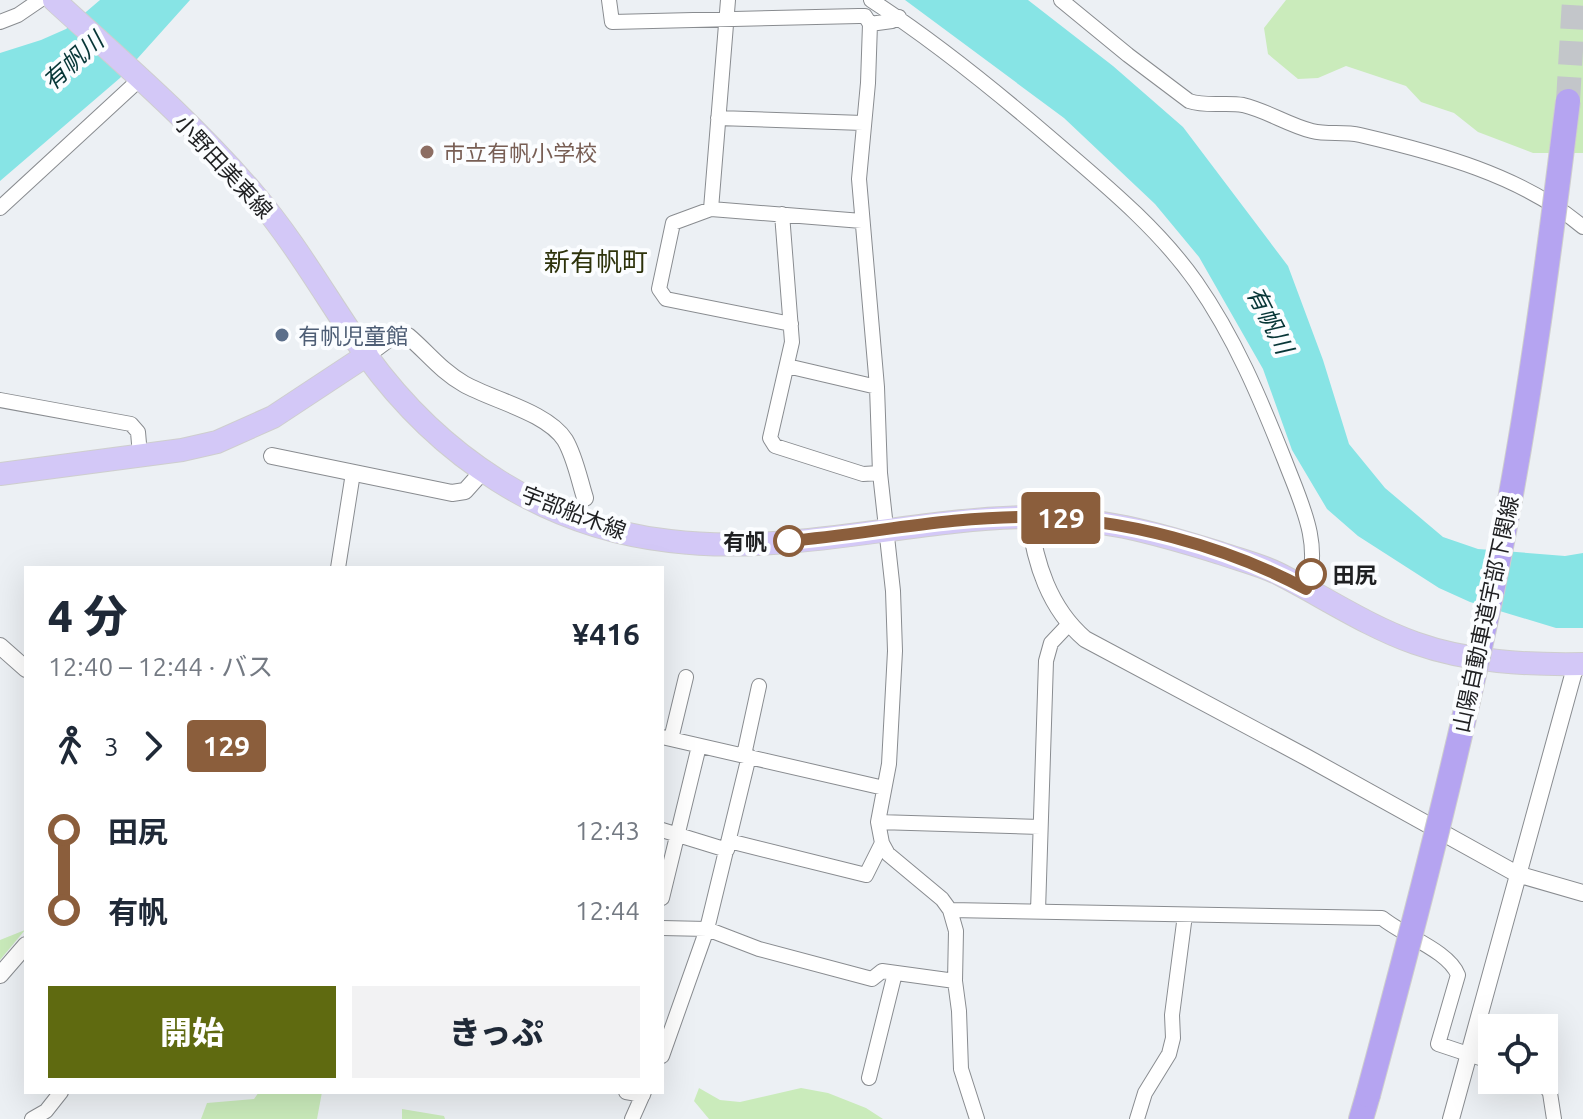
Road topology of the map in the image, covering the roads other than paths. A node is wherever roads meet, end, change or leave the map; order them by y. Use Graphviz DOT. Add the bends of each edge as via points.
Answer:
graph roads {
  1 [pos="40,0"];
  2 [pos="54,0"];
  3 [pos="609,0"];
  4 [pos="728,0"];
  5 [pos="871,0"];
  6 [pos="1061,0"];
  7 [pos="899,17"];
  8 [pos="726,20"];
  9 [pos="0,22"];
  10 [pos="870,24"];
  11 [pos="140,79"];
  12 [pos="1568,101"];
  13 [pos="718,118"];
  14 [pos="863,123"];
  15 [pos="0,208"];
  16 [pos="711,209"];
  17 [pos="782,214"];
  18 [pos="862,221"];
  19 [pos="1583,227"];
  20 [pos="791,324"];
  21 [pos="367,355"];
  22 [pos="787,366"];
  23 [pos="877,387"];
  24 [pos="0,400"];
  25 [pos="140,455"];
  26 [pos="272,456"];
  27 [pos="482,472"];
  28 [pos="353,473"];
  29 [pos="880,473"];
  30 [pos="0,474"];
  31 [pos="585,498"];
  32 [pos="1029,517"];
  33 [pos="885,529"];
  34 [pos="338,566"];
  35 [pos="1306,589"];
  36 [pos="1068,625"];
  37 [pos="0,646"];
  38 [pos="1580,664"];
  39 [pos="24,667"];
  40 [pos="686,677"];
  41 [pos="759,686"];
  42 [pos="667,738"];
  43 [pos="699,746"];
  44 [pos="746,756"];
  45 [pos="884,788"];
  46 [pos="878,822"];
  47 [pos="1040,827"];
  48 [pos="664,830"];
  49 [pos="678,834"];
  50 [pos="882,843"];
  51 [pos="728,845"];
  52 [pos="1517,874"];
  53 [pos="664,890"];
  54 [pos="1583,893"];
  55 [pos="950,910"];
  56 [pos="1038,911"];
  57 [pos="1185,915"];
  58 [pos="664,928"];
  59 [pos="707,929"];
  60 [pos="24,947"];
  61 [pos="895,973"];
  62 [pos="0,975"];
  63 [pos="955,981"];
  64 [pos="664,1050"];
  65 [pos="1469,1056"];
  66 [pos="1478,1058"];
  67 [pos="869,1078"];
  68 [pos="59,1094"];
  69 [pos="644,1094"];
  70 [pos="1550,1094"];
  71 [pos="32,1119"];
  72 [pos="632,1119"];
  73 [pos="977,1119"];
  74 [pos="1137,1119"];
  75 [pos="1361,1119"];
  76 [pos="1451,1119"];
  77 [pos="1554,1119"];
  1 -- 9 [label="street"];
  2 -- 11 [label="main road, 小野田美東線"];
  3 -- 8 [label="street" via="612,22"];
  4 -- 8 [label="street"];
  5 -- 7 [label="street"];
  6 -- 19 [label="street" via="1189,101 1240,105 1315,132 1357,134 1422,150 1528,191"];
  7 -- 10 [label="street"];
  7 -- 35 [label="street" via="1100,180 1194,279 1249,373 1301,503 1313,543 1313,570"];
  8 -- 10 [label="street" via="865,16"];
  8 -- 13 [label="street"];
  10 -- 14 [label="street"];
  11 -- 15 [label="street"];
  11 -- 21 [label="main road, 小野田美東線" via="256,197"];
  12 -- 75 [label="highway, 山陽自動車道宇部下関線, bridge" via="1538,330 1502,537 1459,743"];
  13 -- 14 [label="street"];
  13 -- 16 [label="street"];
  14 -- 18 [label="street"];
  16 -- 17 [label="street"];
  16 -- 20 [label="street" via="673,223 659,289 666,299"];
  17 -- 18 [label="street"];
  17 -- 20 [label="street"];
  18 -- 23 [label="street"];
  20 -- 22 [label="street"];
  21 -- 25 [label="main road" via="245,431 194,447"];
  21 -- 27 [label="main road, 宇部船木線" via="416,416"];
  21 -- 31 [label="street" via="394,335 408,336 461,383 556,429 565,440"];
  22 -- 23 [label="street"];
  22 -- 29 [label="street" via="770,438 775,446 863,474"];
  23 -- 29 [label="street"];
  24 -- 25 [label="street" via="131,424 138,432"];
  25 -- 30 [label="main road"];
  26 -- 28 [label="street"];
  27 -- 28 [label="street" via="459,493"];
  27 -- 33 [label="main road, 宇部船木線" via="574,517 669,541 764,544"];
  28 -- 34 [label="street"];
  29 -- 33 [label="street"];
  32 -- 33 [label="main road, 宇部船木線"];
  32 -- 35 [label="main road, 宇部船木線" via="1102,523 1173,538 1274,572"];
  32 -- 36 [label="street" via="1038,566"];
  33 -- 45 [label="street" via="895,651"];
  35 -- 38 [label="main road, 宇部船木線" via="1420,645 1509,663"];
  36 -- 47 [label="street" via="1051,643 1046,661"];
  36 -- 52 [label="street" via="1122,660"];
  37 -- 39 [label="street"];
  38 -- 52 [label="street"];
  40 -- 42 [label="street"];
  41 -- 44 [label="street"];
  42 -- 43 [label="street"];
  43 -- 44 [label="street"];
  43 -- 49 [label="street"];
  44 -- 45 [label="street"];
  44 -- 51 [label="street"];
  45 -- 46 [label="street"];
  46 -- 47 [label="street"];
  46 -- 50 [label="street"];
  47 -- 56 [label="street"];
  48 -- 49 [label="street"];
  49 -- 51 [label="street"];
  49 -- 53 [label="street"];
  50 -- 51 [label="street" via="866,875"];
  50 -- 55 [label="street"];
  51 -- 59 [label="street"];
  52 -- 54 [label="street"];
  52 -- 65 [label="street"];
  55 -- 56 [label="street"];
  55 -- 63 [label="street" via="956,931"];
  56 -- 57 [label="street"];
  57 -- 65 [label="street" via="1382,918 1454,964 1458,975 1438,1044"];
  57 -- 74 [label="street" via="1173,1038"];
  58 -- 59 [label="street"];
  59 -- 61 [label="street" via="759,949 872,979 882,971"];
  59 -- 64 [label="street"];
  60 -- 62 [label="street"];
  61 -- 63 [label="street"];
  61 -- 67 [label="street"];
  63 -- 73 [label="street" via="961,1069"];
  65 -- 66 [label="street"];
  65 -- 76 [label="street"];
  68 -- 71 [label="street"];
  69 -- 72 [label="street"];
  70 -- 77 [label="street"];
}
